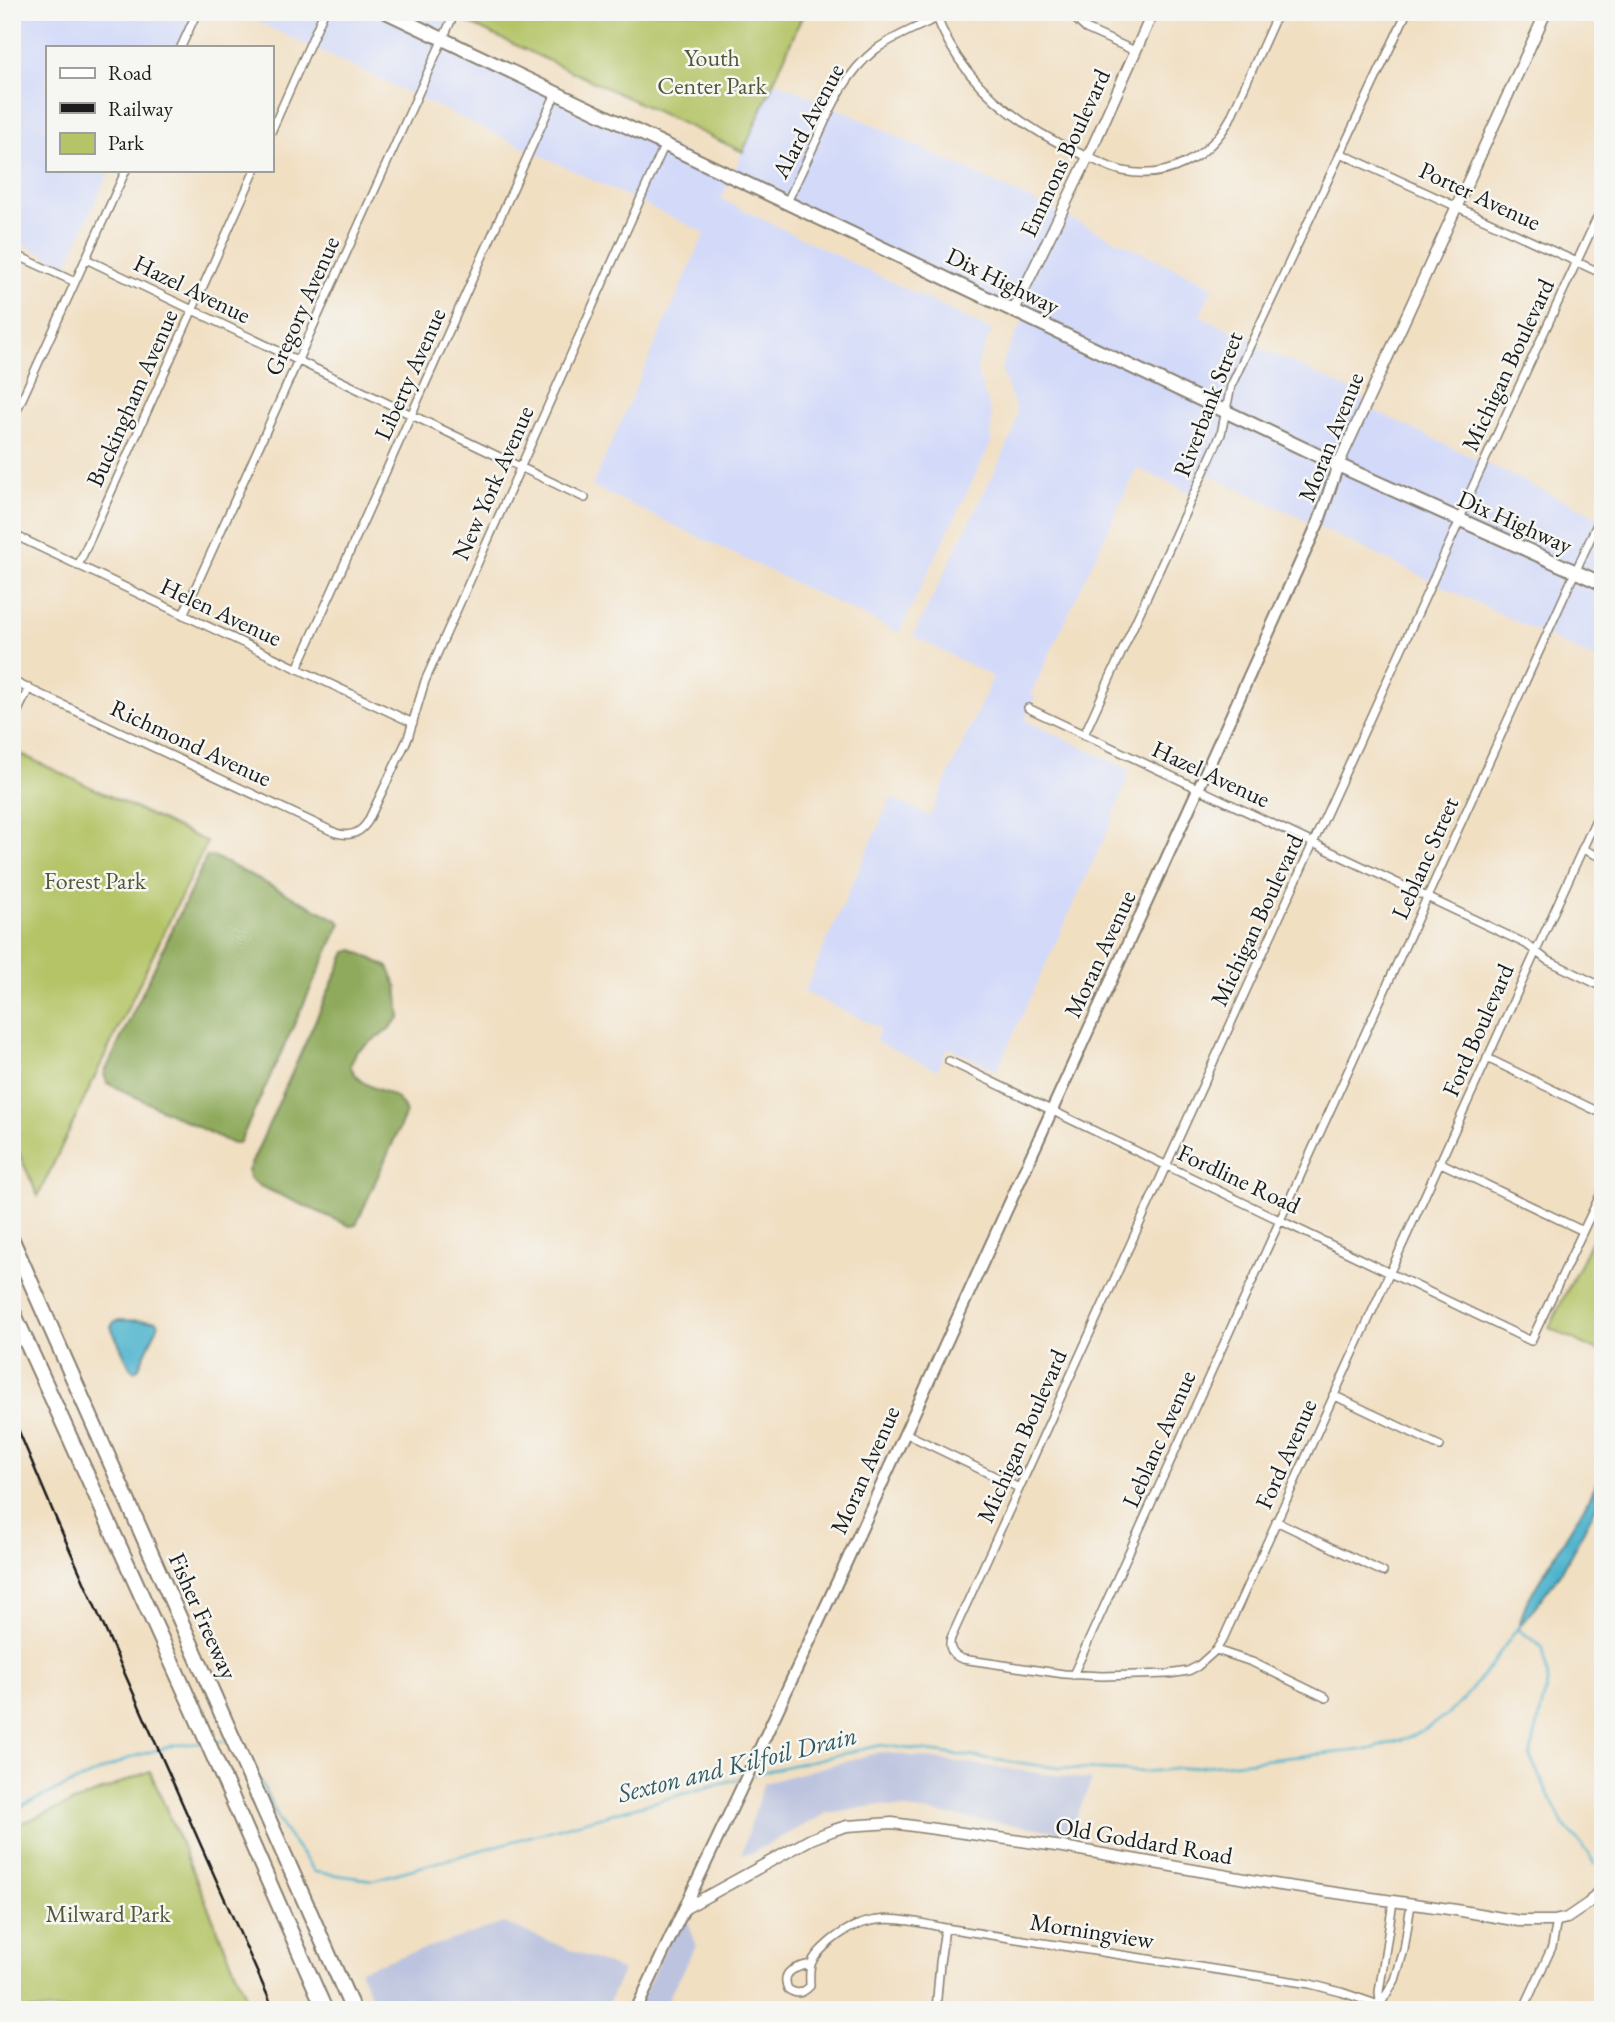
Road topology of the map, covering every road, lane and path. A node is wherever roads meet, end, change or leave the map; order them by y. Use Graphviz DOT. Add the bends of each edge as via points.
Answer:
graph roads {
  1 [pos="197,12"];
  2 [pos="324,12"];
  3 [pos="386,12"];
  4 [pos="455,12"];
  5 [pos="1068,12"];
  6 [pos="1153,12"];
  7 [pos="1278,12"];
  8 [pos="1407,12"];
  9 [pos="1546,12"];
  10 [pos="936,15"];
  11 [pos="443,39"];
  12 [pos="181,46"];
  13 [pos="1135,51"];
  14 [pos="556,93"];
  15 [pos="273,127"];
  16 [pos="665,144"];
  17 [pos="1342,154"];
  18 [pos="1088,157"];
  19 [pos="125,172"];
  20 [pos="254,172"];
  21 [pos="786,202"];
  22 [pos="1603,205"];
  23 [pos="1457,207"];
  24 [pos="12,254"];
  25 [pos="86,259"];
  26 [pos="1577,262"];
  27 [pos="1603,274"];
  28 [pos="75,282"];
  29 [pos="1014,310"];
  30 [pos="192,311"];
  31 [pos="298,361"];
  32 [pos="1226,412"];
  33 [pos="412,415"];
  34 [pos="12,421"];
  35 [pos="1338,465"];
  36 [pos="521,467"];
  37 [pos="585,498"];
  38 [pos="1603,511"];
  39 [pos="1460,520"];
  40 [pos="12,534"];
  41 [pos="78,566"];
  42 [pos="1576,572"];
  43 [pos="1603,584"];
  44 [pos="183,615"];
  45 [pos="297,669"];
  46 [pos="12,681"];
  47 [pos="29,688"];
  48 [pos="1028,708"];
  49 [pos="12,723"];
  50 [pos="413,723"];
  51 [pos="1084,735"];
  52 [pos="1198,789"];
  53 [pos="1603,804"];
  54 [pos="355,834"];
  55 [pos="1312,844"];
  56 [pos="1582,849"];
  57 [pos="1603,858"];
  58 [pos="1427,899"];
  59 [pos="1535,951"];
  60 [pos="1603,987"];
  61 [pos="1487,1058"];
  62 [pos="949,1061"];
  63 [pos="1051,1111"];
  64 [pos="1603,1114"];
  65 [pos="1439,1163"];
  66 [pos="1165,1165"];
  67 [pos="1603,1189"];
  68 [pos="1280,1220"];
  69 [pos="1583,1231"];
  70 [pos="12,1240"];
  71 [pos="1388,1272"];
  72 [pos="12,1310"];
  73 [pos="1333,1395"];
  74 [pos="905,1433"];
  75 [pos="1440,1446"];
  76 [pos="1019,1488"];
  77 [pos="1276,1521"];
  78 [pos="1383,1572"];
  79 [pos="1216,1650"];
  80 [pos="1073,1675"];
  81 [pos="1326,1698"];
  82 [pos="1603,1886"];
  83 [pos="1393,1902"];
  84 [pos="1410,1904"];
  85 [pos="684,1909"];
  86 [pos="1557,1921"];
  87 [pos="945,1928"];
  88 [pos="1387,1948"];
  89 [pos="1404,1950"];
  90 [pos="811,1964"];
  91 [pos="1379,2006"];
  92 [pos="325,2010"];
  93 [pos="353,2010"];
  94 [pos="636,2010"];
  95 [pos="936,2010"];
  96 [pos="1523,2010"];
  1 -- 12 [label="street"];
  2 -- 15 [label="street"];
  3 -- 11 [label="main road, Dix Highway"];
  4 -- 11 [label="street, Gregory Avenue"];
  5 -- 13 [label="street" via="1086,29"];
  6 -- 13 [label="street, Emmons Boulevard"];
  7 -- 18 [label="street" via="1226,126 1202,153 1176,168 1147,174"];
  8 -- 17 [label="street, Riverbank Street"];
  9 -- 23 [label="street, Moran Avenue"];
  10 -- 18 [label="street" via="961,63 994,100 1035,131"];
  10 -- 21 [label="street, Alard Avenue" via="882,45 850,76"];
  11 -- 14 [label="main road, Dix Highway"];
  11 -- 31 [label="street, Gregory Avenue"];
  13 -- 18 [label="street, Emmons Boulevard"];
  14 -- 16 [label="main road, Dix Highway"];
  14 -- 33 [label="street, Liberty Avenue"];
  16 -- 21 [label="main road, Dix Highway"];
  16 -- 36 [label="street, New York Avenue"];
  17 -- 23 [label="street, Porter Avenue"];
  17 -- 32 [label="street, Riverbank Street" via="1231,386"];
  18 -- 29 [label="street, Emmons Boulevard"];
  19 -- 25 [label="street"];
  20 -- 30 [label="street, Buckingham Avenue"];
  21 -- 29 [label="main road, Dix Highway"];
  22 -- 26 [label="street, Michigan Boulevard"];
  23 -- 26 [label="street, Porter Avenue"];
  23 -- 35 [label="street, Moran Avenue"];
  24 -- 28 [label="street"];
  25 -- 28 [label="street"];
  25 -- 30 [label="street, Hazel Avenue"];
  26 -- 27 [label="street, Porter Avenue"];
  26 -- 39 [label="street, Michigan Boulevard"];
  28 -- 34 [label="street"];
  29 -- 32 [label="main road, Dix Highway"];
  30 -- 31 [label="street, Hazel Avenue"];
  30 -- 41 [label="street, Buckingham Avenue"];
  31 -- 33 [label="street, Hazel Avenue"];
  31 -- 44 [label="street, Gregory Avenue"];
  32 -- 35 [label="main road, Dix Highway"];
  32 -- 51 [label="street, Riverbank Street" via="1221,434"];
  33 -- 36 [label="street, Hazel Avenue"];
  33 -- 45 [label="street, Liberty Avenue"];
  35 -- 39 [label="main road, Dix Highway"];
  35 -- 52 [label="main road, Moran Avenue" via="1320,521"];
  36 -- 37 [label="street, Hazel Avenue"];
  36 -- 50 [label="street, New York Avenue" via="425,681"];
  38 -- 42 [label="street, Leblanc Street"];
  39 -- 42 [label="main road, Dix Highway"];
  39 -- 55 [label="street, Michigan Boulevard"];
  40 -- 41 [label="street, Helen Avenue"];
  41 -- 44 [label="street, Helen Avenue"];
  42 -- 43 [label="main road, Dix Highway"];
  42 -- 58 [label="street, Leblanc Street"];
  44 -- 45 [label="street, Helen Avenue"];
  45 -- 50 [label="street, Helen Avenue"];
  46 -- 47 [label="street, Richmond Avenue"];
  47 -- 49 [label="street"];
  47 -- 54 [label="street, Richmond Avenue" via="336,833"];
  48 -- 51 [label="street, Hazel Avenue"];
  50 -- 54 [label="street, New York Avenue" via="366,825"];
  51 -- 52 [label="street, Hazel Avenue"];
  52 -- 55 [label="street, Hazel Avenue"];
  52 -- 63 [label="main road, Moran Avenue"];
  53 -- 56 [label="street, Ford Boulevard"];
  55 -- 58 [label="street, Hazel Avenue"];
  55 -- 66 [label="street, Michigan Boulevard"];
  56 -- 57 [label="street"];
  56 -- 59 [label="street, Ford Boulevard"];
  58 -- 59 [label="street, Hazel Avenue"];
  58 -- 68 [label="street, Leblanc Street"];
  59 -- 60 [label="street, Hazel Avenue"];
  59 -- 61 [label="street, Ford Boulevard"];
  61 -- 64 [label="street"];
  61 -- 65 [label="street, Ford Boulevard"];
  62 -- 63 [label="street, Fordline Road"];
  63 -- 66 [label="street, Fordline Road"];
  63 -- 74 [label="main road, Moran Avenue"];
  65 -- 69 [label="street"];
  65 -- 71 [label="street, Ford Boulevard"];
  66 -- 68 [label="street, Fordline Road"];
  66 -- 76 [label="street, Michigan Boulevard"];
  67 -- 69 [label="street"];
  68 -- 71 [label="street, Fordline Road"];
  68 -- 80 [label="street, Leblanc Avenue"];
  69 -- 71 [label="street, Fordline Road" via="1531,1341"];
  70 -- 93 [label="highway, Fisher Freeway"];
  71 -- 73 [label="street, Ford Avenue"];
  72 -- 92 [label="highway, Fisher Freeway"];
  73 -- 75 [label="street"];
  73 -- 77 [label="street, Ford Avenue"];
  74 -- 76 [label="street"];
  74 -- 85 [label="main road, Moran Avenue"];
  76 -- 80 [label="street, Michigan Boulevard" via="951,1639 951,1651 961,1659"];
  77 -- 78 [label="street"];
  77 -- 79 [label="street, Ford Avenue"];
  79 -- 80 [label="street" via="1198,1666 1177,1674"];
  79 -- 81 [label="street"];
  82 -- 86 [label="street, Old Goddard Road" via="1580,1910"];
  83 -- 84 [label="street, Old Goddard Road"];
  83 -- 85 [label="street, Old Goddard Road" via="892,1823 834,1829"];
  83 -- 88 [label="street"];
  84 -- 86 [label="street, Old Goddard Road" via="1510,1920"];
  84 -- 89 [label="street"];
  85 -- 94 [label="main road, Moran Avenue"];
  86 -- 96 [label="street" via="1552,1947"];
  87 -- 90 [label="street, Morningview" via="903,1919 872,1921 837,1936"];
  87 -- 91 [label="street, Morningview" via="1310,1984"];
  87 -- 95 [label="street"];
  88 -- 89 [label="street"];
  88 -- 91 [label="street"];
  89 -- 91 [label="street" via="1392,1988"];
  90 -- 90 [label="street, Morningview" via="786,1975 788,1989 804,1993 810,1986"];
}
